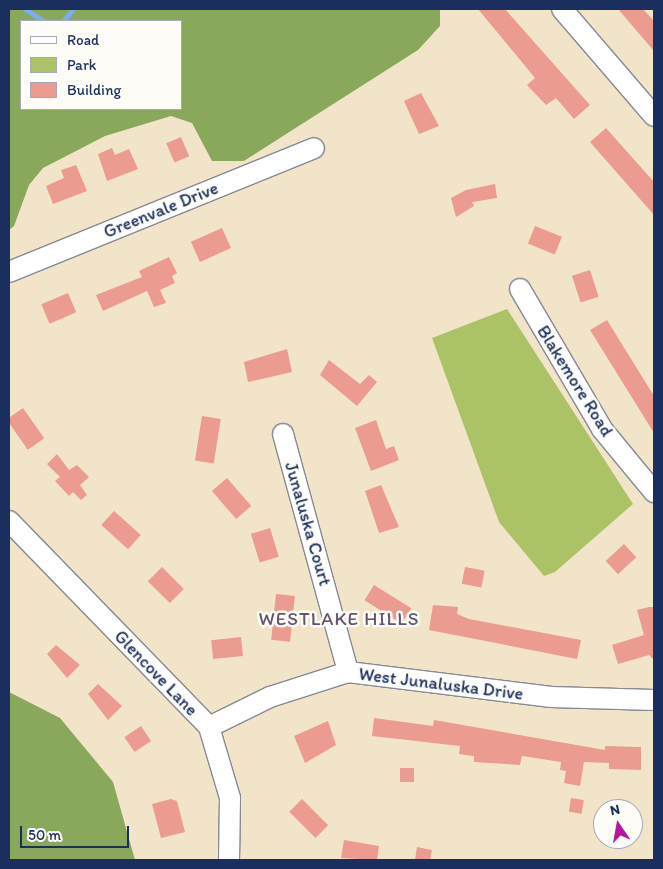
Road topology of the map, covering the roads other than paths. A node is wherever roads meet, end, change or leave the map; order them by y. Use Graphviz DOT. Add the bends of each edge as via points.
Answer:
graph roads {
  1 [pos="562,9"];
  2 [pos="654,116"];
  3 [pos="314,148"];
  4 [pos="9,272"];
  5 [pos="520,290"];
  6 [pos="283,434"];
  7 [pos="654,492"];
  8 [pos="9,521"];
  9 [pos="348,672"];
  10 [pos="654,700"];
  11 [pos="209,727"];
  12 [pos="229,860"];
  1 -- 2 [label="street"];
  3 -- 4 [label="street, Greenvale Drive"];
  5 -- 7 [label="street, Blakemore Road" via="602,430"];
  6 -- 9 [label="street, Junaluska Court"];
  8 -- 11 [label="street, Glencove Lane"];
  9 -- 10 [label="street, West Junaluska Drive" via="551,697"];
  9 -- 11 [label="street, West Junaluska Drive" via="270,697"];
  11 -- 12 [label="street, Glencove Lane" via="230,798"];
}
